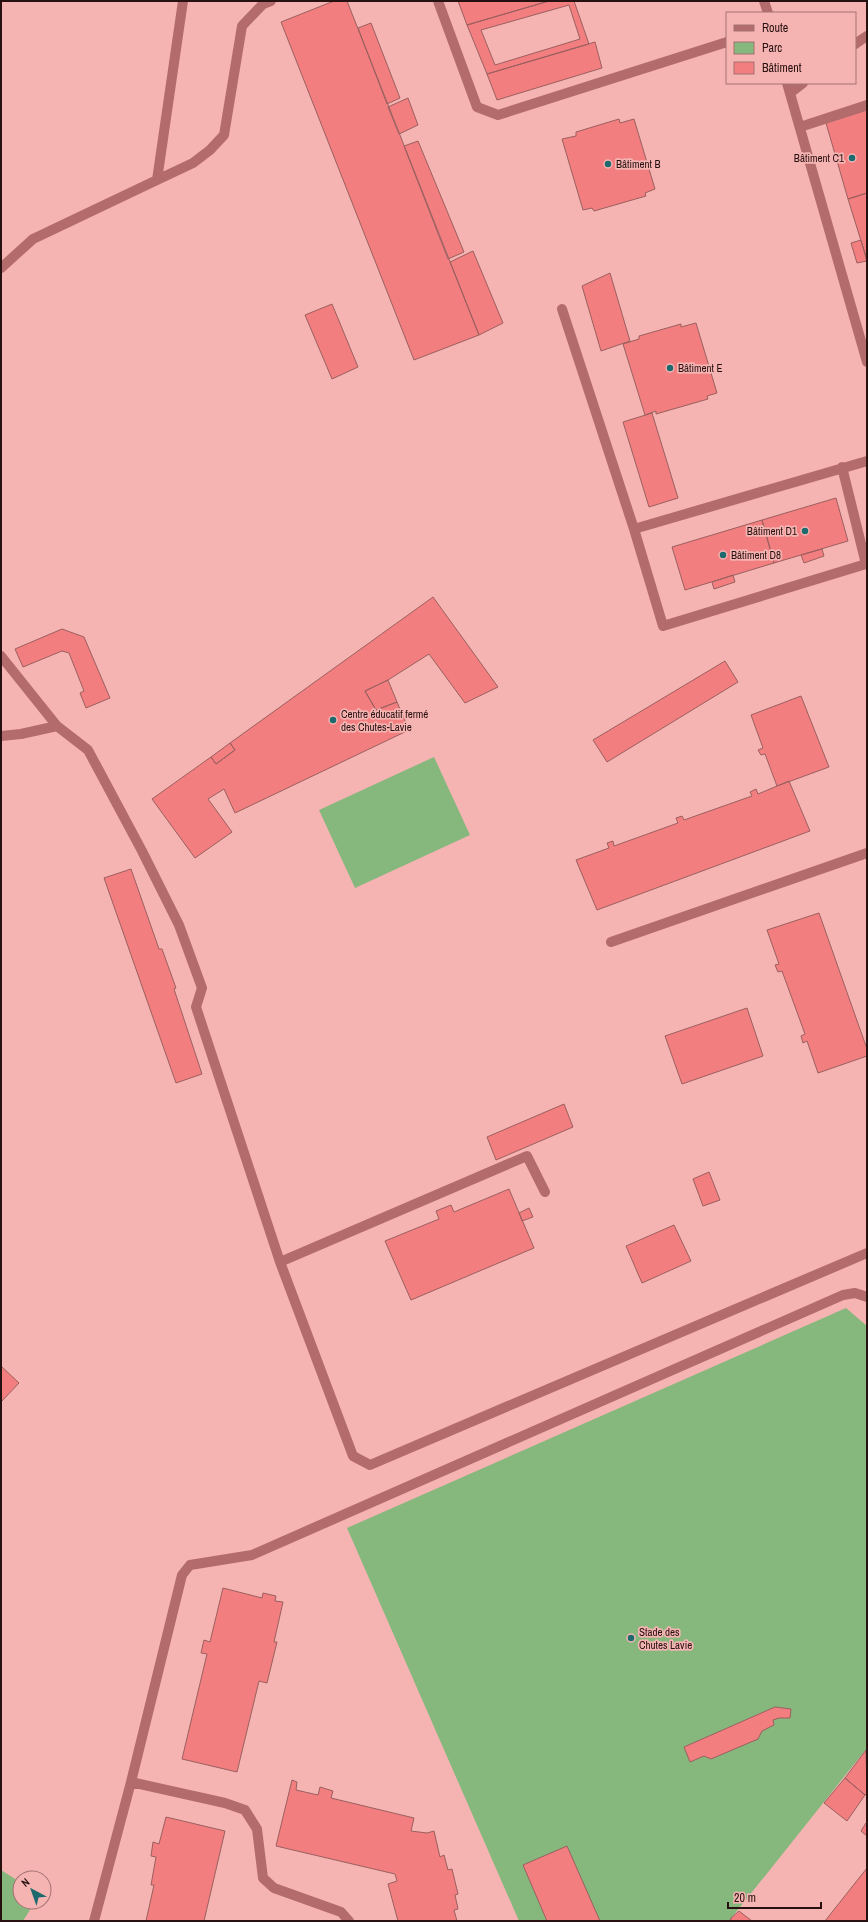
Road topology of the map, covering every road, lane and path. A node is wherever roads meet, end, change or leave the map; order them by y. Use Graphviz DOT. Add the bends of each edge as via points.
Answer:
graph roads {
  1 [pos="183,1"];
  2 [pos="271,1"];
  3 [pos="438,1"];
  4 [pos="764,1"];
  5 [pos="768,12"];
  6 [pos="867,36"];
  7 [pos="726,42"];
  8 [pos="856,43"];
  9 [pos="800,84"];
  10 [pos="789,88"];
  11 [pos="867,105"];
  12 [pos="800,126"];
  13 [pos="158,180"];
  14 [pos="1,268"];
  15 [pos="562,309"];
  16 [pos="867,362"];
  17 [pos="867,461"];
  18 [pos="842,467"];
  19 [pos="634,529"];
  20 [pos="1,656"];
  21 [pos="57,726"];
  22 [pos="1,736"];
  23 [pos="867,853"];
  24 [pos="611,942"];
  25 [pos="545,1192"];
  26 [pos="867,1253"];
  27 [pos="280,1262"];
  28 [pos="867,1297"];
  29 [pos="132,1782"];
  30 [pos="94,1921"];
  31 [pos="349,1921"];
  1 -- 13 [label="street"];
  2 -- 13 [label="street" via="263,4 242,26 224,135 193,163"];
  3 -- 7 [label="street" via="477,107 498,115"];
  4 -- 5 [label="street"];
  6 -- 8 [label="street"];
  9 -- 10 [label="street"];
  10 -- 12 [label="street"];
  11 -- 12 [label="street"];
  12 -- 16 [label="street"];
  13 -- 14 [label="street" via="32,240"];
  15 -- 19 [label="street"];
  17 -- 18 [label="street"];
  18 -- 19 [label="street"];
  18 -- 19 [label="street" via="866,564 663,626"];
  20 -- 21 [label="street"];
  21 -- 22 [label="street"];
  21 -- 27 [label="street" via="88,750 179,926 202,988 196,1007"];
  23 -- 24 [label="street"];
  25 -- 27 [label="street" via="527,1156"];
  26 -- 27 [label="street" via="370,1465 352,1456"];
  28 -- 29 [label="street" via="855,1293 843,1295 252,1555 190,1565 182,1575"];
  29 -- 30 [label="street"];
  29 -- 31 [label="street" via="245,1810 257,1829 263,1878 274,1888 341,1912"];
}
